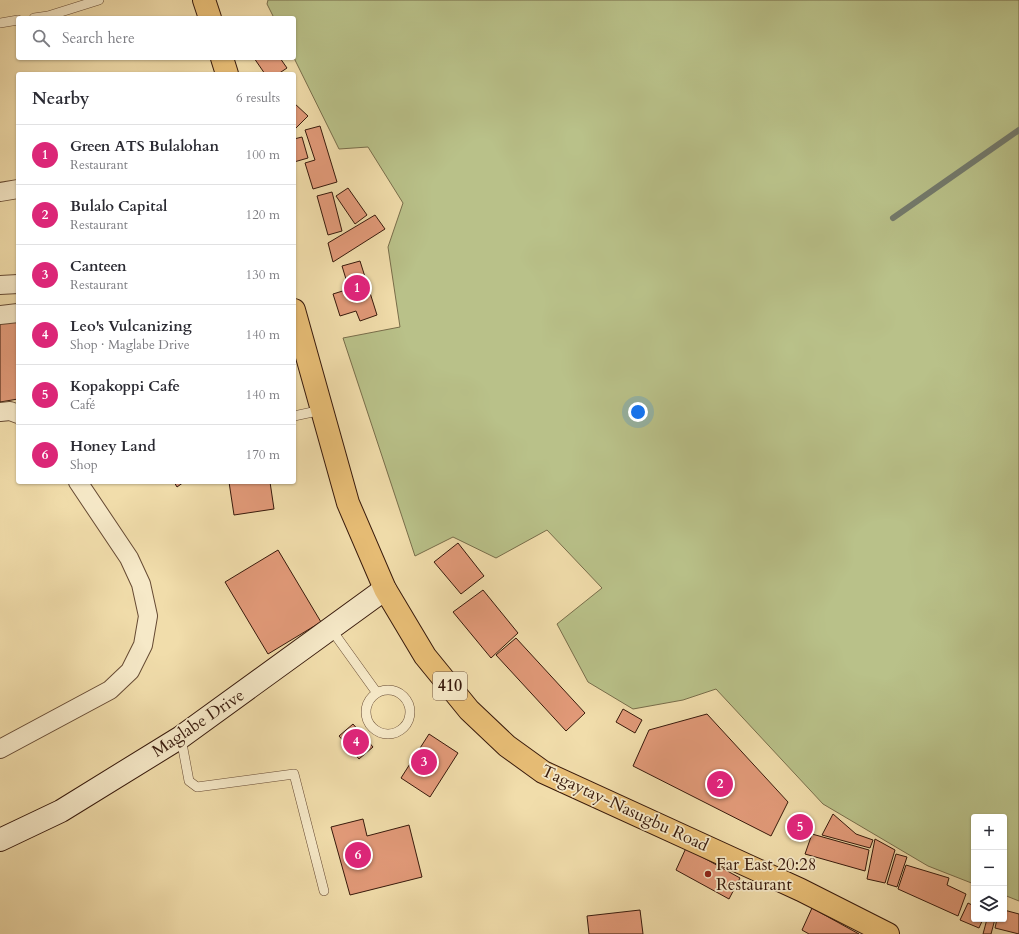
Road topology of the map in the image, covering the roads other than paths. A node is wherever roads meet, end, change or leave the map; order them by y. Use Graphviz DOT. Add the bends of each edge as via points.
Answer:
graph roads {
  1 [pos="99,0"];
  2 [pos="204,0"];
  3 [pos="48,16"];
  4 [pos="209,16"];
  5 [pos="16,20"];
  6 [pos="0,23"];
  7 [pos="223,60"];
  8 [pos="226,72"];
  9 [pos="16,189"];
  10 [pos="0,192"];
  11 [pos="16,284"];
  12 [pos="0,285"];
  13 [pos="16,313"];
  14 [pos="0,315"];
  15 [pos="296,317"];
  16 [pos="322,410"];
  17 [pos="0,412"];
  18 [pos="16,414"];
  19 [pos="296,416"];
  20 [pos="79,484"];
  21 [pos="385,589"];
  22 [pos="331,629"];
  23 [pos="376,693"];
  24 [pos="181,737"];
  25 [pos="0,749"];
  26 [pos="0,840"];
  27 [pos="324,891"];
  28 [pos="888,934"];
  1 -- 3 [label="lane"];
  2 -- 4 [label="main road"];
  5 -- 6 [label="lane"];
  7 -- 8 [label="main road"];
  9 -- 10 [label="street"];
  11 -- 12 [label="street"];
  13 -- 14 [label="street"];
  15 -- 16 [label="main road, Tagaytay-Nasugbu Road / 410"];
  16 -- 19 [label="lane"];
  16 -- 21 [label="main road, Tagaytay-Nasugbu Road / 410" via="348,503"];
  17 -- 18 [label="street"];
  20 -- 25 [label="street" via="129,558 141,584 148,616 143,645 130,670 110,690"];
  21 -- 22 [label="main road, Maglabe Drive"];
  21 -- 28 [label="main road, Tagaytay-Nasugbu Road / 410" via="424,656 469,710 507,746 543,772 794,886"];
  22 -- 23 [label="lane"];
  22 -- 24 [label="main road, Maglabe Drive"];
  23 -- 23 [label="lane" via="367,704 368,720 377,731 384,734 399,731 408,721 410,707 407,700 397,691 383,690"];
  24 -- 26 [label="main road, Maglabe Drive" via="62,811"];
  24 -- 27 [label="lane" via="189,781 197,787 294,774"];
}
